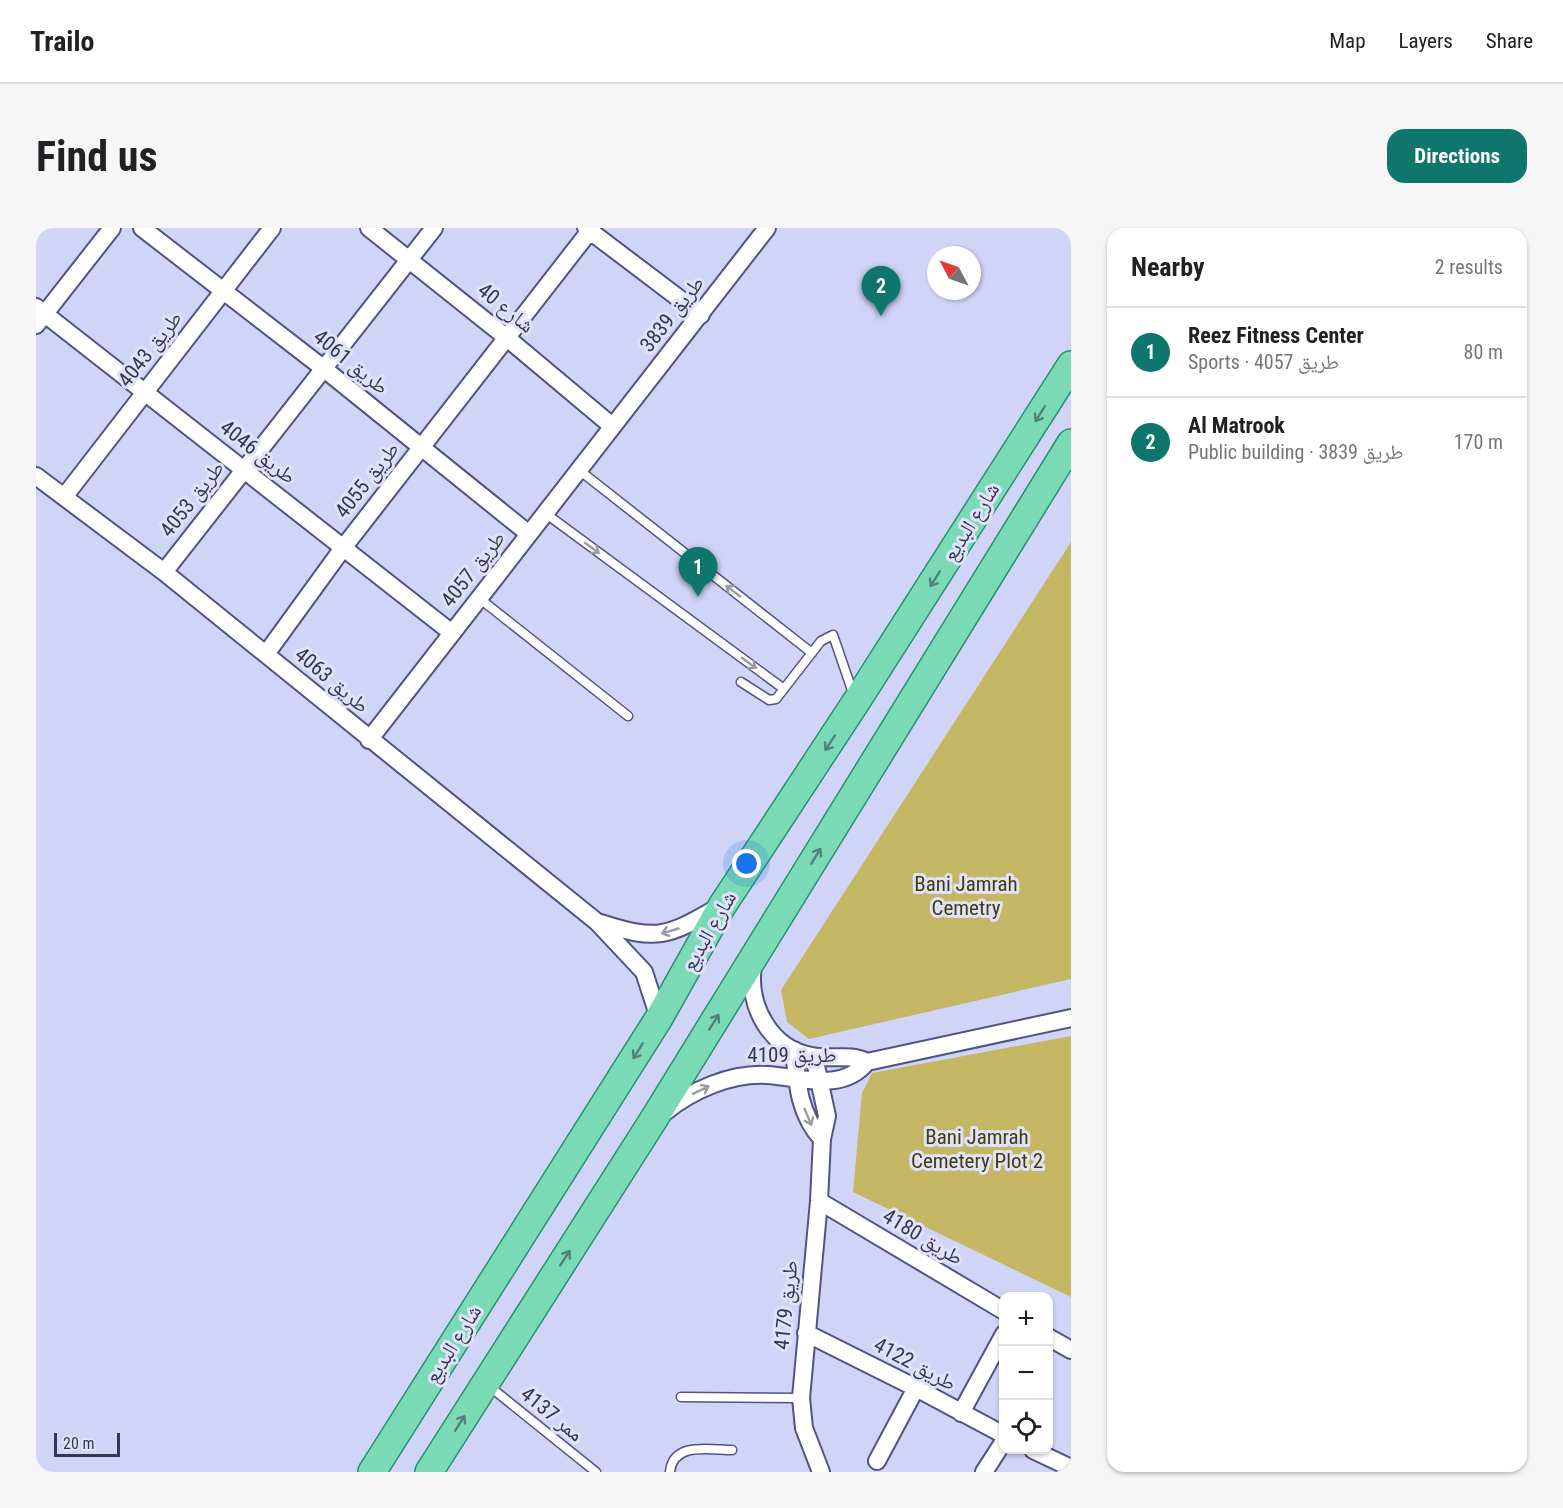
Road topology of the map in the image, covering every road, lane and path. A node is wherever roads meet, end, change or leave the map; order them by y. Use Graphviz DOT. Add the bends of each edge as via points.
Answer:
graph roads {
  1 [pos="112,228"];
  2 [pos="142,228"];
  3 [pos="272,228"];
  4 [pos="369,228"];
  5 [pos="434,228"];
  6 [pos="767,228"];
  7 [pos="589,229"];
  8 [pos="409,260"];
  9 [pos="224,290"];
  10 [pos="39,315"];
  11 [pos="700,315"];
  12 [pos="507,338"];
  13 [pos="1071,365"];
  14 [pos="323,368"];
  15 [pos="146,392"];
  16 [pos="612,426"];
  17 [pos="1071,443"];
  18 [pos="421,447"];
  19 [pos="243,470"];
  20 [pos="579,470"];
  21 [pos="36,476"];
  22 [pos="64,497"];
  23 [pos="545,513"];
  24 [pos="529,534"];
  25 [pos="343,548"];
  26 [pos="164,572"];
  27 [pos="479,598"];
  28 [pos="452,633"];
  29 [pos="812,652"];
  30 [pos="266,654"];
  31 [pos="741,682"];
  32 [pos="784,689"];
  33 [pos="856,702"];
  34 [pos="628,716"];
  35 [pos="369,740"];
  36 [pos="722,906"];
  37 [pos="597,922"];
  38 [pos="754,958"];
  39 [pos="659,1018"];
  40 [pos="1071,1018"];
  41 [pos="794,1050"];
  42 [pos="814,1057"];
  43 [pos="867,1062"];
  44 [pos="797,1080"];
  45 [pos="820,1082"];
  46 [pos="652,1122"];
  47 [pos="822,1139"];
  48 [pos="819,1201"];
  49 [pos="999,1308"];
  50 [pos="806,1333"];
  51 [pos="1053,1340"];
  52 [pos="999,1343"];
  53 [pos="1071,1350"];
  54 [pos="485,1383"];
  55 [pos="916,1388"];
  56 [pos="681,1397"];
  57 [pos="801,1398"];
  58 [pos="961,1413"];
  59 [pos="999,1432"];
  60 [pos="999,1448"];
  61 [pos="732,1450"];
  62 [pos="1043,1454"];
  63 [pos="877,1461"];
  64 [pos="1071,1468"];
  65 [pos="372,1472"];
  66 [pos="429,1472"];
  67 [pos="596,1472"];
  68 [pos="670,1472"];
  69 [pos="821,1472"];
  70 [pos="984,1472"];
  1 -- 10 [label="street"];
  2 -- 9 [label="street, طريق 4061"];
  3 -- 9 [label="street, طريق 4043"];
  4 -- 8 [label="street, شارع 40"];
  5 -- 8 [label="street, طريق 4053"];
  6 -- 11 [label="street, طريق 3839"];
  7 -- 11 [label="street"];
  7 -- 12 [label="street, طريق 4055"];
  8 -- 12 [label="street, شارع 40"];
  8 -- 14 [label="street, طريق 4053"];
  9 -- 14 [label="street, طريق 4061"];
  9 -- 15 [label="street, طريق 4043"];
  10 -- 15 [label="street, طريق 4046"];
  11 -- 16 [label="street, طريق 3839"];
  12 -- 16 [label="street, شارع 40"];
  12 -- 18 [label="street, طريق 4055"];
  13 -- 33 [label="main road, شارع البديع, one-way"];
  14 -- 18 [label="street, طريق 4061"];
  14 -- 19 [label="street, طريق 4053"];
  15 -- 19 [label="street, طريق 4046"];
  15 -- 22 [label="street, طريق 4043"];
  16 -- 20 [label="street, طريق 4057"];
  38 -- 17 [label="main road, شارع البديع, one-way"];
  18 -- 24 [label="street, طريق 4061"];
  18 -- 25 [label="street, طريق 4055"];
  19 -- 25 [label="street, طريق 4046"];
  19 -- 26 [label="street, طريق 4053"];
  20 -- 23 [label="street, طريق 4057"];
  29 -- 20 [label="lane, one-way"];
  21 -- 22 [label="street, طريق 4063"];
  22 -- 26 [label="street, طريق 4063"];
  23 -- 24 [label="street, طريق 4057"];
  23 -- 32 [label="lane, one-way"];
  24 -- 27 [label="street, طريق 4057"];
  25 -- 28 [label="street, طريق 4046"];
  25 -- 30 [label="street, طريق 4055"];
  26 -- 30 [label="street, طريق 4063"];
  27 -- 28 [label="street, طريق 4057"];
  27 -- 34 [label="lane"];
  28 -- 35 [label="street, طريق 4057"];
  29 -- 32 [label="lane"];
  29 -- 33 [label="lane" via="833,635"];
  30 -- 35 [label="street, طريق 4063"];
  31 -- 32 [label="lane" via="769,700 776,699"];
  33 -- 36 [label="main road, شارع البديع, one-way"];
  35 -- 37 [label="street, طريق 4063"];
  36 -- 37 [label="street, طريق 4063, one-way" via="660,934 634,933"];
  36 -- 39 [label="main road, شارع البديع"];
  37 -- 39 [label="street, طريق 4063" via="644,972"];
  38 -- 41 [label="street, طريق 4109" via="753,994 758,1011 767,1027"];
  46 -- 38 [label="main road, شارع البديع, one-way"];
  39 -- 65 [label="main road, شارع البديع, one-way"];
  40 -- 43 [label="street, طريق 4109"];
  41 -- 42 [label="street, طريق 4109"];
  41 -- 44 [label="street"];
  42 -- 43 [label="street, طريق 4109" via="850,1057"];
  42 -- 45 [label="street, طريق 4179"];
  43 -- 45 [label="street, طريق 4109" via="849,1076"];
  44 -- 45 [label="street, طريق 4109"];
  46 -- 44 [label="street, طريق 4109, one-way" via="677,1102 735,1078 767,1075"];
  44 -- 47 [label="street, one-way" via="806,1116"];
  45 -- 47 [label="street, طريق 4179" via="827,1116"];
  54 -- 46 [label="main road, شارع البديع, one-way"];
  47 -- 48 [label="street, طريق 4179"];
  48 -- 49 [label="street, طريق 4180"];
  48 -- 50 [label="street, طريق 4179"];
  50 -- 55 [label="street, طريق 4122"];
  50 -- 57 [label="street, طريق 4179"];
  51 -- 53 [label="street"];
  52 -- 58 [label="street"];
  66 -- 54 [label="main road, شارع البديع, one-way"];
  54 -- 67 [label="lane, ممر 4137"];
  55 -- 58 [label="street, طريق 4122"];
  55 -- 63 [label="street"];
  56 -- 57 [label="lane"];
  57 -- 69 [label="street, طريق 4179" via="804,1428"];
  58 -- 59 [label="street, طريق 4122"];
  60 -- 70 [label="street"];
  61 -- 68 [label="lane" via="690,1449 675,1459"];
  62 -- 64 [label="street"];
}
